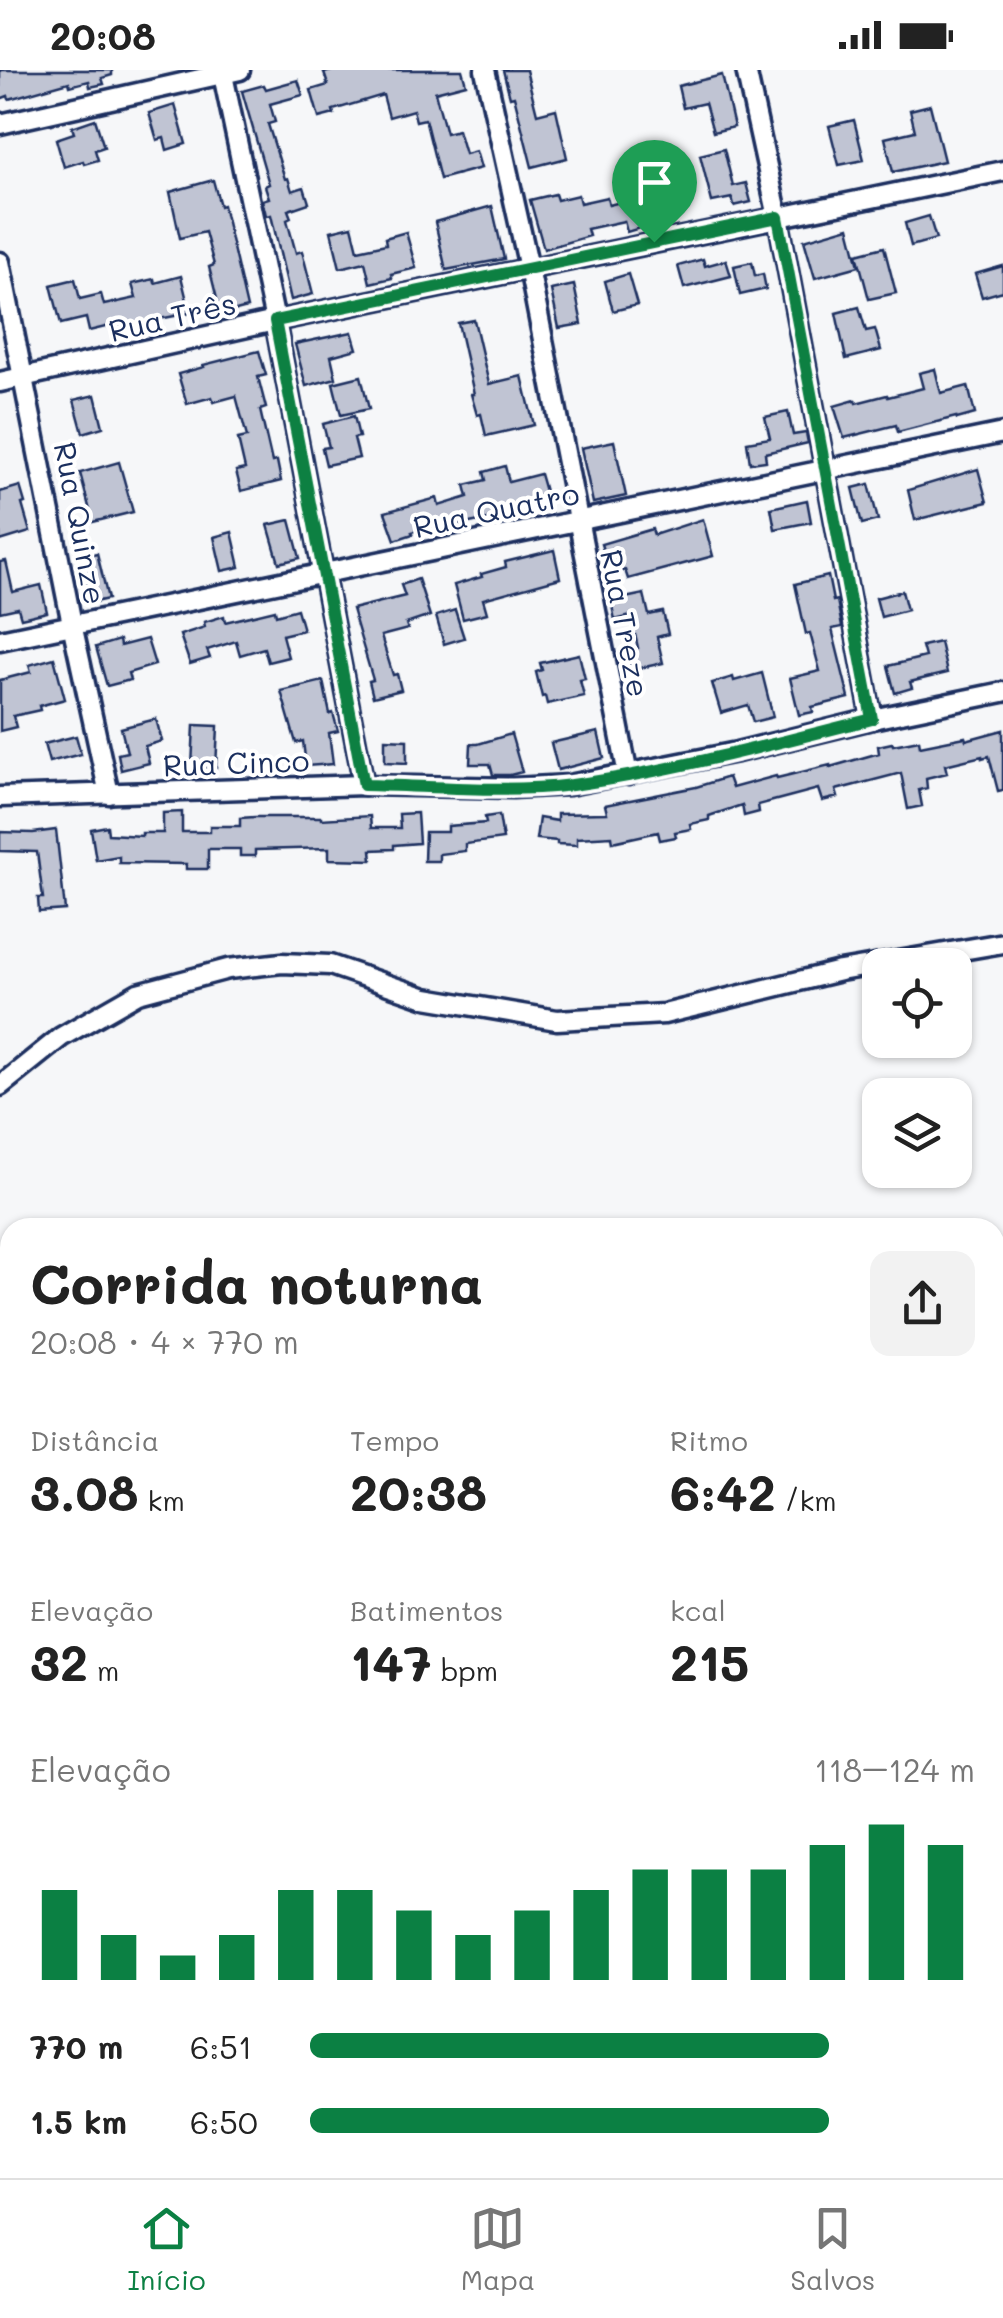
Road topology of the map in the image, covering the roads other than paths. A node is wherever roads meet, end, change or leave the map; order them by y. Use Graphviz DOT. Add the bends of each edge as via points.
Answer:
graph roads {
  1 [pos="485,70"];
  2 [pos="746,70"];
  3 [pos="229,71"];
  4 [pos="0,124"];
  5 [pos="1003,171"];
  6 [pos="778,217"];
  7 [pos="0,262"];
  8 [pos="529,268"];
  9 [pos="275,321"];
  10 [pos="24,377"];
  11 [pos="0,382"];
  12 [pos="1003,434"];
  13 [pos="826,468"];
  14 [pos="578,520"];
  15 [pos="324,573"];
  16 [pos="72,624"];
  17 [pos="0,640"];
  18 [pos="1003,692"];
  19 [pos="872,719"];
  20 [pos="628,776"];
  21 [pos="364,785"];
  22 [pos="108,794"];
  23 [pos="0,798"];
  24 [pos="1003,943"];
  25 [pos="0,1086"];
  1 -- 8 [label="street, Rua Treze"];
  2 -- 6 [label="street"];
  3 -- 4 [label="street"];
  3 -- 9 [label="street"];
  5 -- 6 [label="street, Rua Três"];
  6 -- 8 [label="street, Rua Três"];
  6 -- 13 [label="street"];
  7 -- 10 [label="street, Rua Quinze"];
  8 -- 9 [label="street, Rua Três"];
  8 -- 14 [label="street, Rua Treze"];
  9 -- 10 [label="street, Rua Três"];
  9 -- 15 [label="street"];
  10 -- 11 [label="street, Rua Três"];
  10 -- 16 [label="street, Rua Quinze"];
  12 -- 13 [label="street, Rua Quatro"];
  13 -- 14 [label="street, Rua Quatro"];
  13 -- 19 [label="street"];
  14 -- 15 [label="street, Rua Quatro"];
  14 -- 20 [label="street, Rua Treze"];
  15 -- 16 [label="street, Rua Quatro"];
  15 -- 21 [label="street"];
  16 -- 17 [label="street, Rua Quatro"];
  16 -- 22 [label="street, Rua Quinze"];
  18 -- 19 [label="street, Rua Cinco"];
  19 -- 20 [label="street, Rua Cinco"];
  20 -- 21 [label="street, Rua Cinco" via="537,787"];
  21 -- 22 [label="street, Rua Cinco"];
  22 -- 23 [label="street, Rua Cinco"];
  24 -- 25 [label="street" via="840,971 664,1014 557,1020 426,998 330,965 228,969 138,993 61,1036"];
}
